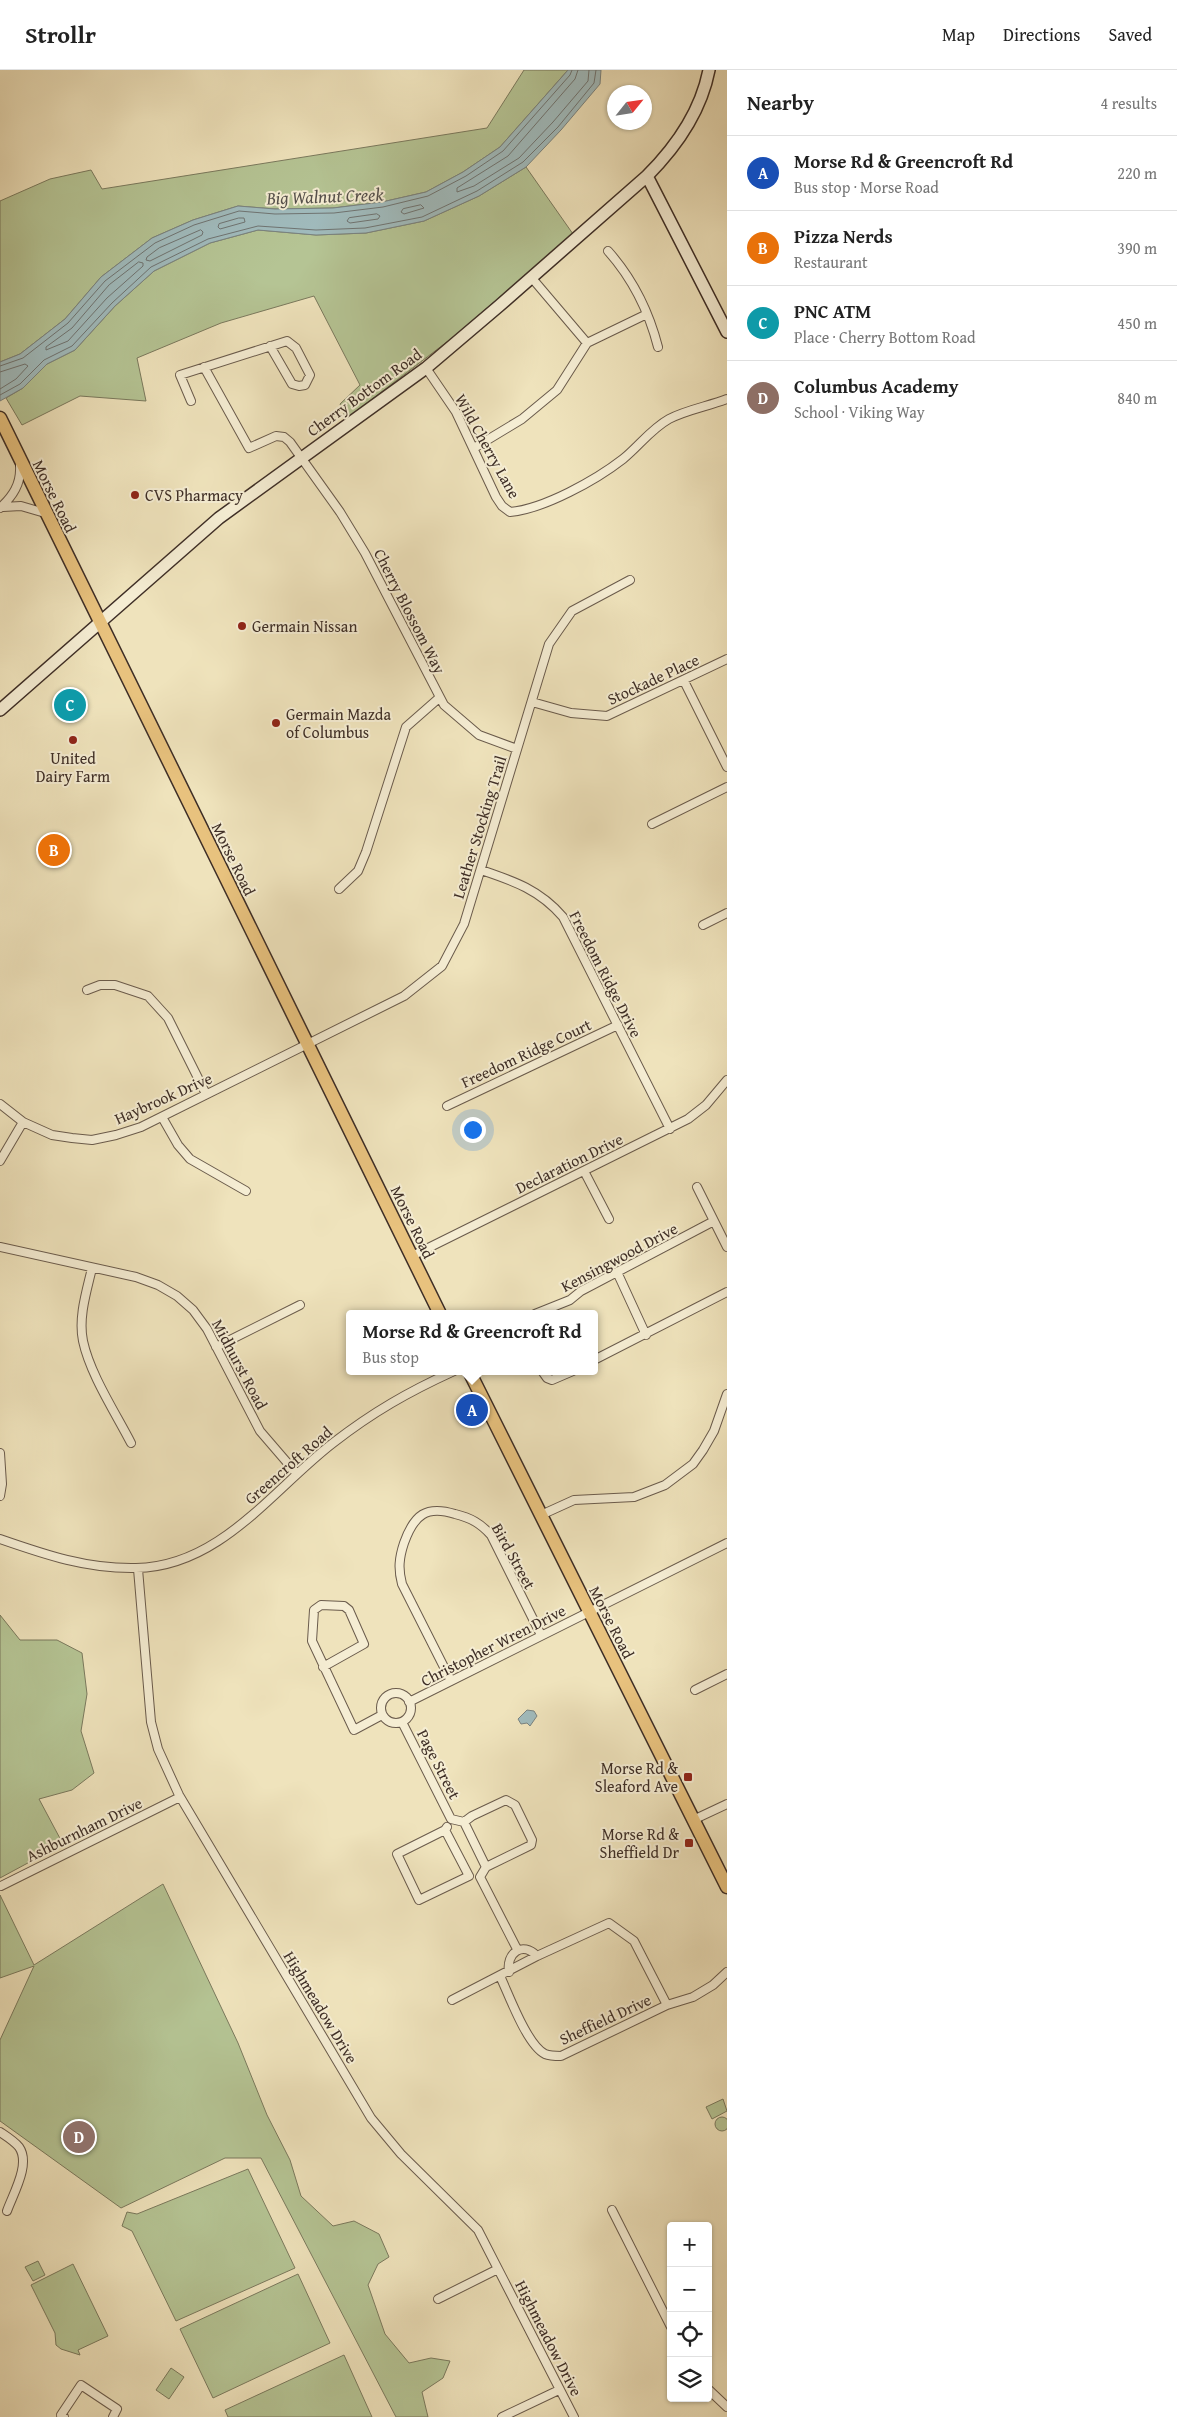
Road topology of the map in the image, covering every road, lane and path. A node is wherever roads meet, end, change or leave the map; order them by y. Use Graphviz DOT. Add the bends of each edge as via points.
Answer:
graph roads {
  1 [pos="709,70"];
  2 [pos="647,176"];
  3 [pos="608,251"];
  4 [pos="531,277"];
  5 [pos="647,314"];
  6 [pos="726,327"];
  7 [pos="587,343"];
  8 [pos="270,346"];
  9 [pos="658,347"];
  10 [pos="204,367"];
  11 [pos="426,368"];
  12 [pos="727,399"];
  13 [pos="191,401"];
  14 [pos="1,420"];
  15 [pos="474,448"];
  16 [pos="301,458"];
  17 [pos="20,462"];
  18 [pos="0,507"];
  19 [pos="45,513"];
  20 [pos="630,580"];
  21 [pos="100,622"];
  22 [pos="727,659"];
  23 [pos="684,681"];
  24 [pos="439,698"];
  25 [pos="532,702"];
  26 [pos="0,710"];
  27 [pos="517,749"];
  28 [pos="727,767"];
  29 [pos="727,787"];
  30 [pos="652,824"];
  31 [pos="481,870"];
  32 [pos="339,889"];
  33 [pos="727,914"];
  34 [pos="703,925"];
  35 [pos="87,990"];
  36 [pos="618,1025"];
  37 [pos="307,1045"];
  38 [pos="727,1080"];
  39 [pos="206,1094"];
  40 [pos="0,1104"];
  41 [pos="447,1106"];
  42 [pos="162,1117"];
  43 [pos="23,1122"];
  44 [pos="670,1129"];
  45 [pos="0,1161"];
  46 [pos="584,1171"];
  47 [pos="697,1187"];
  48 [pos="246,1191"];
  49 [pos="609,1219"];
  50 [pos="714,1221"];
  51 [pos="727,1246"];
  52 [pos="0,1247"];
  53 [pos="412,1256"];
  54 [pos="92,1268"];
  55 [pos="618,1272"];
  56 [pos="727,1292"];
  57 [pos="300,1305"];
  58 [pos="438,1310"];
  59 [pos="545,1310"];
  60 [pos="646,1335"];
  61 [pos="216,1347"];
  62 [pos="598,1358"];
  63 [pos="446,1375"];
  64 [pos="471,1375"];
  65 [pos="545,1375"];
  66 [pos="564,1375"];
  67 [pos="727,1394"];
  68 [pos="131,1443"];
  69 [pos="0,1453"];
  70 [pos="297,1474"];
  71 [pos="0,1496"];
  72 [pos="541,1515"];
  73 [pos="0,1539"];
  74 [pos="727,1543"];
  75 [pos="138,1568"];
  76 [pos="589,1612"];
  77 [pos="541,1635"];
  78 [pos="323,1667"];
  79 [pos="727,1674"];
  80 [pos="451,1681"];
  81 [pos="696,1690"];
  82 [pos="409,1702"];
  83 [pos="382,1715"];
  84 [pos="402,1722"];
  85 [pos="180,1797"];
  86 [pos="727,1804"];
  87 [pos="451,1819"];
  88 [pos="693,1820"];
  89 [pos="464,1822"];
  90 [pos="445,1830"];
  91 [pos="486,1867"];
  92 [pos="468,1876"];
  93 [pos="480,1877"];
  94 [pos="1,1886"];
  95 [pos="727,1888"];
  96 [pos="517,1949"];
  97 [pos="537,1956"];
  98 [pos="509,1972"];
  99 [pos="727,1972"];
  100 [pos="500,1976"];
  101 [pos="452,2000"];
  102 [pos="667,2005"];
  103 [pos="0,2132"];
  104 [pos="612,2210"];
  105 [pos="7,2211"];
  106 [pos="498,2269"];
  107 [pos="438,2299"];
  108 [pos="667,2319"];
  109 [pos="559,2390"];
  110 [pos="712,2393"];
  111 [pos="727,2407"];
  112 [pos="64,2417"];
  113 [pos="113,2417"];
  114 [pos="502,2417"];
  115 [pos="574,2417"];
  1 -- 2 [label="main road, Cherry Bottom Road" via="689,123"];
  2 -- 4 [label="main road, Cherry Bottom Road"];
  2 -- 6 [label="main road"];
  3 -- 5 [label="street" via="627,275"];
  4 -- 7 [label="street"];
  4 -- 11 [label="main road, Cherry Bottom Road"];
  5 -- 7 [label="street"];
  5 -- 9 [label="street"];
  7 -- 15 [label="street" via="557,390 522,419"];
  8 -- 8 [label="street" via="287,341 292,344 310,375 305,385 292,384"];
  8 -- 10 [label="street"];
  10 -- 13 [label="street" via="180,375"];
  10 -- 16 [label="street, Cherry Blossom Way" via="250,448 276,436 284,437"];
  11 -- 15 [label="street, Wild Cherry Lane" via="456,412"];
  11 -- 16 [label="main road, Cherry Bottom Road"];
  12 -- 15 [label="street, Wild Cherry Lane" via="670,418 598,476 521,511 510,512 502,506"];
  14 -- 17 [label="main road, Morse Road"];
  16 -- 21 [label="main road, Cherry Bottom Road" via="219,518"];
  16 -- 24 [label="street, Cherry Blossom Way" via="365,553"];
  17 -- 18 [label="street" via="19,483"];
  17 -- 19 [label="main road, Morse Road"];
  18 -- 19 [label="street" via="21,506"];
  19 -- 21 [label="main road, Morse Road"];
  20 -- 25 [label="street, Leather Stocking Trail" via="572,611 549,644"];
  21 -- 26 [label="main road, Cherry Bottom Road"];
  21 -- 37 [label="main road, Morse Road"];
  22 -- 23 [label="street, Stockade Place"];
  23 -- 25 [label="street, Stockade Place" via="607,716 571,713"];
  23 -- 28 [label="street"];
  24 -- 27 [label="street, Cherry Blossom Way" via="479,735"];
  24 -- 32 [label="street" via="406,727 366,852 358,871"];
  25 -- 27 [label="street, Leather Stocking Trail"];
  27 -- 31 [label="street, Leather Stocking Trail"];
  29 -- 30 [label="street"];
  31 -- 36 [label="street, Freedom Ridge Drive" via="518,882 550,902 563,917"];
  31 -- 37 [label="street, Leather Stocking Trail" via="464,924 442,966 404,996"];
  33 -- 34 [label="street"];
  35 -- 39 [label="street" via="100,985 115,985 148,996 168,1018"];
  36 -- 41 [label="street, Freedom Ridge Court"];
  36 -- 44 [label="street, Freedom Ridge Drive"];
  37 -- 39 [label="street, Haybrook Drive"];
  37 -- 53 [label="main road, Morse Road"];
  38 -- 44 [label="street, Declaration Drive" via="706,1105"];
  39 -- 42 [label="street, Haybrook Drive"];
  40 -- 43 [label="street, Haybrook Drive"];
  42 -- 43 [label="street, Haybrook Drive" via="116,1135 92,1140 52,1135"];
  42 -- 48 [label="street" via="190,1159"];
  43 -- 45 [label="street"];
  44 -- 46 [label="street, Declaration Drive"];
  46 -- 49 [label="street"];
  46 -- 53 [label="street, Declaration Drive"];
  47 -- 50 [label="street"];
  50 -- 51 [label="street"];
  50 -- 55 [label="street, Kensingwood Drive"];
  52 -- 54 [label="street, Midhurst Road"];
  53 -- 58 [label="main road, Morse Road"];
  54 -- 61 [label="street, Midhurst Road" via="136,1277 177,1296 202,1323"];
  54 -- 68 [label="street" via="84,1308 83,1339 90,1361"];
  55 -- 59 [label="street, Kensingwood Drive" via="570,1300"];
  55 -- 60 [label="street"];
  56 -- 60 [label="street"];
  57 -- 61 [label="street"];
  60 -- 62 [label="street"];
  61 -- 70 [label="street, Midhurst Road" via="260,1431"];
  63 -- 70 [label="street, Greencroft Road" via="373,1412"];
  64 -- 72 [label="main road, Morse Road"];
  65 -- 66 [label="street" via="552,1380"];
  67 -- 72 [label="street" via="714,1431 703,1450 692,1464 665,1485 634,1497 574,1500"];
  69 -- 71 [label="street"];
  70 -- 75 [label="street, Greencroft Road" via="229,1535 180,1560"];
  72 -- 76 [label="main road, Morse Road"];
  73 -- 75 [label="street, Greencroft Road" via="63,1561 100,1567"];
  74 -- 76 [label="street, Christopher Wren Drive"];
  75 -- 85 [label="street, Highmeadow Drive" via="151,1722 158,1749"];
  76 -- 77 [label="street, Christopher Wren Drive"];
  76 -- 88 [label="main road, Morse Road"];
  77 -- 80 [label="street, Christopher Wren Drive"];
  77 -- 80 [label="street, Bird Street" via="491,1535 466,1517 438,1509 422,1514 411,1526 398,1570"];
  78 -- 78 [label="street" via="312,1641 314,1610 321,1605 338,1604 349,1610 364,1644"];
  78 -- 83 [label="street" via="354,1730"];
  79 -- 81 [label="street"];
  80 -- 82 [label="street, Christopher Wren Drive"];
  82 -- 83 [label="street, Christopher Wren Drive" via="398,1693 389,1695 382,1701"];
  82 -- 84 [label="street, Christopher Wren Drive" via="410,1711"];
  83 -- 84 [label="street" via="389,1721"];
  84 -- 87 [label="street, Page Street"];
  85 -- 94 [label="street, Ashburnham Drive"];
  85 -- 106 [label="street, Highmeadow Drive" via="371,2118 401,2154 471,2221"];
  86 -- 88 [label="street"];
  87 -- 89 [label="street, Page Street"];
  87 -- 90 [label="street, Page Street"];
  88 -- 95 [label="main road, Morse Road"];
  89 -- 91 [label="street"];
  89 -- 91 [label="street" via="506,1800 515,1805 532,1840 530,1845"];
  90 -- 92 [label="street"];
  90 -- 92 [label="street" via="397,1854 419,1900"];
  91 -- 93 [label="street"];
  92 -- 93 [label="street"];
  93 -- 96 [label="street"];
  96 -- 97 [label="street" via="525,1948"];
  96 -- 98 [label="street" via="510,1955"];
  97 -- 98 [label="street"];
  97 -- 102 [label="street" via="609,1923 634,1941"];
  98 -- 100 [label="street"];
  99 -- 102 [label="street, Sheffield Drive" via="693,1997"];
  100 -- 101 [label="street"];
  100 -- 102 [label="street, Sheffield Drive" via="530,2036 540,2050 552,2056 570,2053"];
  103 -- 105 [label="street" via="18,2146 23,2159"];
  104 -- 108 [label="street"];
  106 -- 107 [label="street"];
  106 -- 109 [label="street, Highmeadow Drive"];
  109 -- 114 [label="street"];
  109 -- 115 [label="street, Highmeadow Drive"];
  110 -- 111 [label="street"];
  112 -- 113 [label="street" via="61,2415 81,2385 117,2409"];
}
